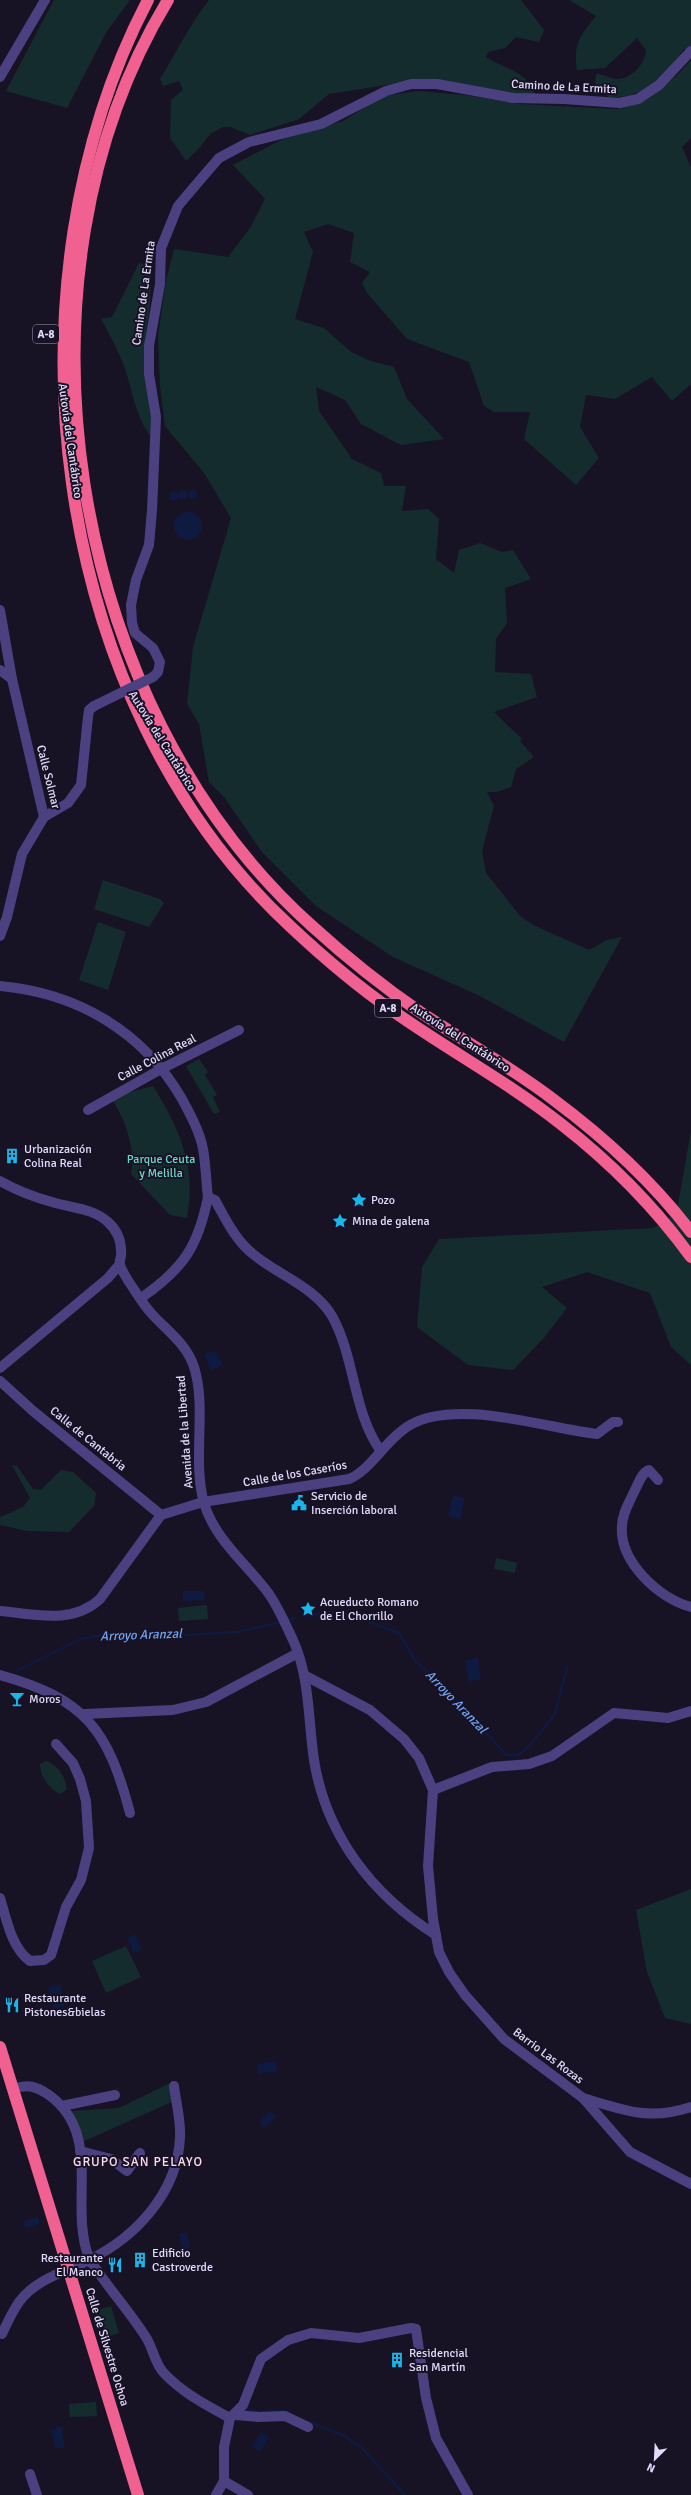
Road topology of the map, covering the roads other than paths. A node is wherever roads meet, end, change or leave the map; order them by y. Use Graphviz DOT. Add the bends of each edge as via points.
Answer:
graph roads {
  1 [pos="45,0"];
  2 [pos="148,0"];
  3 [pos="168,0"];
  4 [pos="115,45"];
  5 [pos="691,51"];
  6 [pos="0,77"];
  7 [pos="80,153"];
  8 [pos="60,478"];
  9 [pos="0,610"];
  10 [pos="0,670"];
  11 [pos="12,679"];
  12 [pos="110,680"];
  13 [pos="44,817"];
  14 [pos="0,936"];
  15 [pos="0,986"];
  16 [pos="239,1030"];
  17 [pos="162,1068"];
  18 [pos="88,1110"];
  19 [pos="0,1181"];
  20 [pos="208,1197"];
  21 [pos="691,1232"];
  22 [pos="691,1257"];
  23 [pos="120,1264"];
  24 [pos="141,1298"];
  25 [pos="0,1368"];
  26 [pos="0,1381"];
  27 [pos="618,1422"];
  28 [pos="380,1450"];
  29 [pos="658,1480"];
  30 [pos="204,1502"];
  31 [pos="161,1515"];
  32 [pos="691,1607"];
  33 [pos="0,1611"];
  34 [pos="298,1653"];
  35 [pos="0,1675"];
  36 [pos="304,1675"];
  37 [pos="691,1711"];
  38 [pos="85,1714"];
  39 [pos="56,1744"];
  40 [pos="433,1790"];
  41 [pos="130,1814"];
  42 [pos="0,1899"];
  43 [pos="436,1935"];
  44 [pos="0,2047"];
  45 [pos="174,2086"];
  46 [pos="13,2089"];
  47 [pos="115,2095"];
  48 [pos="583,2098"];
  49 [pos="60,2104"];
  50 [pos="691,2107"];
  51 [pos="80,2151"];
  52 [pos="140,2153"];
  53 [pos="691,2184"];
  54 [pos="89,2260"];
  55 [pos="68,2269"];
  56 [pos="2,2334"];
  57 [pos="233,2416"];
  58 [pos="308,2427"];
  59 [pos="30,2474"];
  60 [pos="224,2481"];
  61 [pos="37,2495"];
  62 [pos="138,2495"];
  63 [pos="216,2495"];
  64 [pos="248,2495"];
  65 [pos="468,2495"];
  1 -- 6 [label="street"];
  2 -- 4 [label="highway"];
  3 -- 7 [label="highway" via="117,70 91,123"];
  5 -- 13 [label="street, Camino de La Ermita, bridge" via="659,85 638,99 620,104 512,98 437,84 411,84 386,91 321,124 248,142 219,158 178,206 161,248 160,284 149,346 149,374 157,431 151,532 131,605 135,633 153,648 160,662 158,672 154,677 89,710 82,785 68,803"];
  8 -- 21 [label="highway, Autovía del Cantábrico / A-8" via="78,558 123,674 171,759 219,827 274,890 352,961 418,1011 488,1054 555,1100 622,1155"];
  9 -- 11 [label="street, Calle Solmar"];
  10 -- 11 [label="street"];
  11 -- 13 [label="street, Calle Solmar"];
  12 -- 22 [label="highway, Autovía del Cantábrico / A-8" via="125,712 158,767 206,836 263,901 320,953 394,1012 560,1123 611,1165 669,1226"];
  13 -- 14 [label="street, Calle Solmar" via="22,854 7,918"];
  15 -- 17 [label="street" via="25,988 53,995 102,1016 129,1035"];
  16 -- 17 [label="street, Calle Colina Real"];
  17 -- 18 [label="street, Calle Colina Real"];
  17 -- 20 [label="street" via="189,1111 203,1148"];
  19 -- 23 [label="street" via="38,1198 100,1215 118,1235"];
  20 -- 24 [label="street" via="198,1236 185,1259 171,1276"];
  20 -- 28 [label="street" via="215,1200 228,1224 252,1253 305,1289 331,1315 345,1343 365,1422"];
  23 -- 24 [label="street, Avenida de la Libertad"];
  23 -- 25 [label="street" via="108,1278"];
  24 -- 30 [label="street, Avenida de la Libertad" via="151,1313 172,1332 186,1351 194,1368"];
  26 -- 31 [label="street, Calle de Cantabria"];
  27 -- 28 [label="street, Calle de los Caseríos" via="613,1422 597,1434 483,1415 431,1417 401,1430"];
  28 -- 30 [label="street, Calle de los Caseríos" via="364,1470 349,1479"];
  29 -- 32 [label="street" via="649,1470 642,1476 624,1514 623,1542 626,1552 642,1573 673,1600"];
  30 -- 31 [label="street, Calle de los Caseríos"];
  30 -- 34 [label="street, Avenida de la Libertad" via="216,1532 270,1596"];
  31 -- 33 [label="street" via="100,1599 89,1609 61,1616"];
  34 -- 36 [label="street"];
  34 -- 38 [label="street" via="206,1702 173,1710"];
  35 -- 38 [label="street" via="22,1680"];
  36 -- 40 [label="street" via="370,1710 386,1723 419,1758"];
  36 -- 43 [label="street" via="314,1759 321,1793 335,1828 375,1886 411,1918"];
  37 -- 40 [label="street" via="668,1718 614,1713 552,1756 528,1764 492,1767"];
  38 -- 41 [label="street" via="116,1763"];
  39 -- 42 [label="street" via="73,1763 80,1779 86,1801 90,1848 81,1880 66,1907 51,1955 44,1960 30,1961 23,1956 15,1946"];
  40 -- 43 [label="street, Barrio Las Rozas" via="428,1866"];
  43 -- 48 [label="street, Barrio Las Rozas" via="439,1952 449,1972 484,2018 515,2048"];
  44 -- 46 [label="highway, Calle de Silvestre Ochoa"];
  45 -- 54 [label="street" via="180,2140 177,2159 167,2185 151,2214 123,2238"];
  46 -- 49 [label="street" via="26,2085 40,2089"];
  46 -- 55 [label="highway, Calle de Silvestre Ochoa"];
  47 -- 49 [label="street"];
  48 -- 50 [label="street, Barrio Las Rozas" via="633,2114 676,2112"];
  48 -- 53 [label="street, Barrio Las Rozas" via="630,2152"];
  49 -- 51 [label="street" via="73,2122"];
  51 -- 52 [label="street" via="111,2159 127,2171"];
  51 -- 54 [label="street" via="83,2183 80,2219"];
  54 -- 55 [label="street"];
  54 -- 57 [label="street" via="147,2340 162,2371 181,2388"];
  55 -- 56 [label="street" via="45,2279 20,2301"];
  55 -- 62 [label="highway, Calle de Silvestre Ochoa"];
  57 -- 58 [label="street" via="285,2416"];
  57 -- 60 [label="street" via="224,2447"];
  57 -- 65 [label="street" via="247,2396 261,2359 288,2340 311,2333 359,2338 416,2329 426,2398 436,2438"];
  59 -- 61 [label="street"];
  60 -- 63 [label="street"];
  60 -- 64 [label="street"];
}
